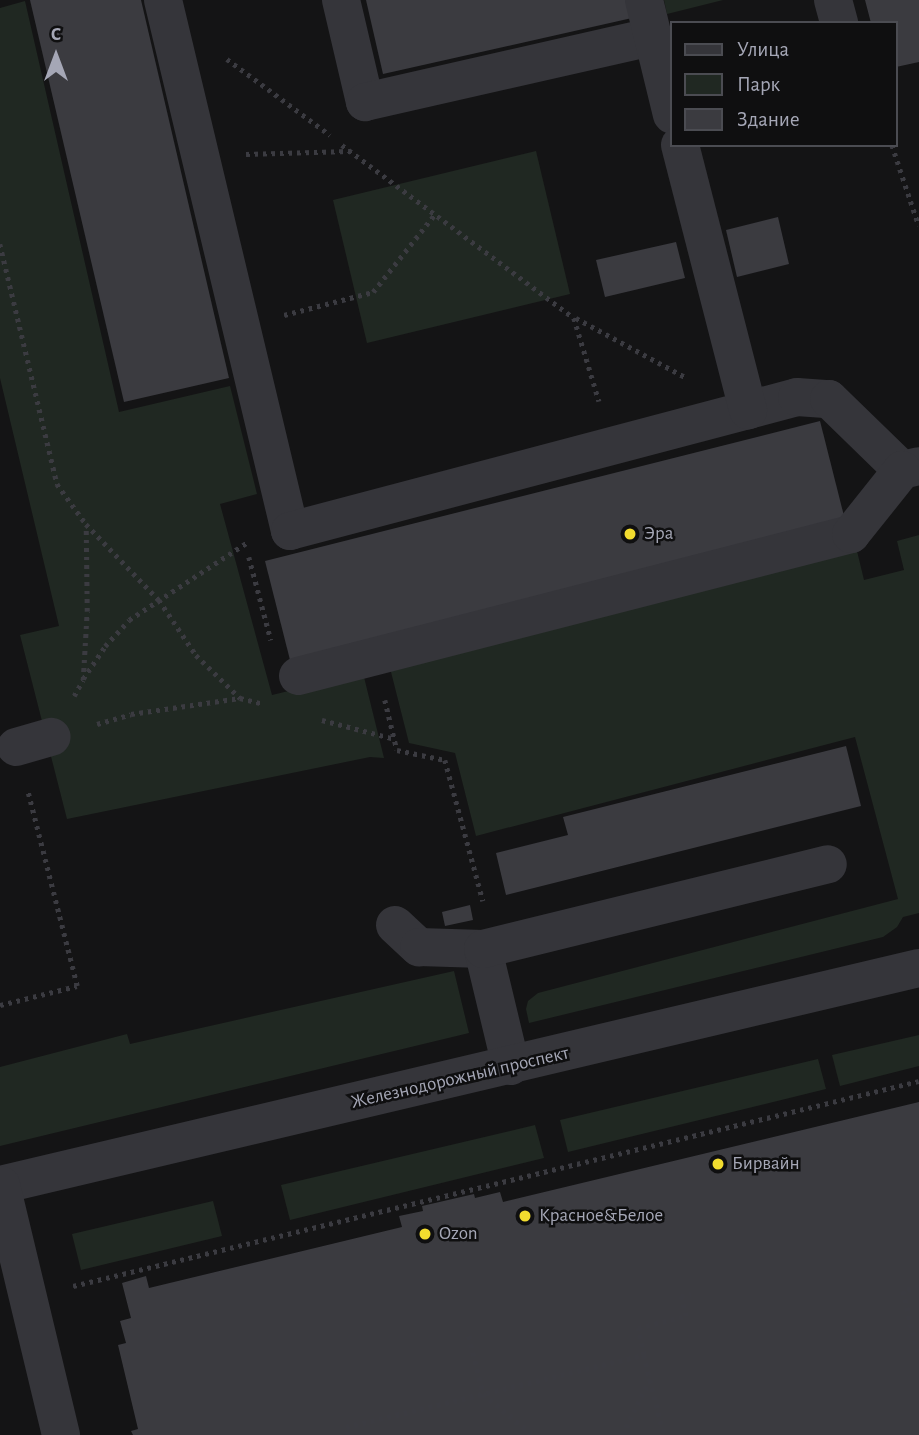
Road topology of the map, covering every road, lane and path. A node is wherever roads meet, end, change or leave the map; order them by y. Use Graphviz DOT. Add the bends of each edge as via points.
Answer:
graph roads {
  1 [pos="341,0"];
  2 [pos="644,0"];
  3 [pos="833,0"];
  4 [pos="167,16"];
  5 [pos="838,21"];
  6 [pos="652,37"];
  7 [pos="670,107"];
  8 [pos="681,147"];
  9 [pos="893,147"];
  10 [pos="351,151"];
  11 [pos="201,161"];
  12 [pos="435,214"];
  13 [pos="919,226"];
  14 [pos="0,244"];
  15 [pos="574,318"];
  16 [pos="239,326"];
  17 [pos="748,410"];
  18 [pos="612,446"];
  19 [pos="911,468"];
  20 [pos="86,524"];
  21 [pos="290,531"];
  22 [pos="246,543"];
  23 [pos="159,600"];
  24 [pos="373,656"];
  25 [pos="298,676"];
  26 [pos="83,680"];
  27 [pos="240,698"];
  28 [pos="266,705"];
  29 [pos="317,719"];
  30 [pos="394,739"];
  31 [pos="34,742"];
  32 [pos="828,864"];
  33 [pos="395,925"];
  34 [pos="489,947"];
  35 [pos="919,968"];
  36 [pos="0,1005"];
  37 [pos="511,1066"];
  38 [pos="919,1081"];
  39 [pos="0,1185"];
  40 [pos="919,1287"];
  41 [pos="691,1294"];
  42 [pos="28,1297"];
  43 [pos="468,1336"];
  44 [pos="645,1355"];
  45 [pos="919,1357"];
  46 [pos="651,1378"];
  47 [pos="482,1394"];
  48 [pos="61,1435"];
  49 [pos="347,1435"];
  50 [pos="533,1435"];
  51 [pos="622,1435"];
  52 [pos="664,1435"];
  1 -- 6 [label="street" via="365,102"];
  2 -- 6 [label="street"];
  3 -- 5 [label="street"];
  4 -- 10 [label="path"];
  4 -- 11 [label="street"];
  6 -- 7 [label="street"];
  8 -- 17 [label="street"];
  9 -- 13 [label="path"];
  10 -- 11 [label="path" via="225,155"];
  10 -- 12 [label="path"];
  11 -- 16 [label="street"];
  12 -- 15 [label="path"];
  12 -- 16 [label="path" via="373,292"];
  14 -- 20 [label="path" via="57,484"];
  15 -- 17 [label="path"];
  15 -- 18 [label="path"];
  16 -- 21 [label="street"];
  17 -- 18 [label="street"];
  17 -- 19 [label="street" via="797,397 829,399"];
  18 -- 21 [label="street"];
  19 -- 24 [label="street" via="851,534"];
  20 -- 23 [label="path"];
  20 -- 26 [label="path"];
  21 -- 22 [label="path"];
  22 -- 23 [label="path"];
  22 -- 25 [label="path" via="278,668"];
  23 -- 26 [label="path" via="121,628"];
  23 -- 27 [label="path" via="196,655"];
  24 -- 25 [label="street"];
  24 -- 30 [label="path"];
  26 -- 31 [label="path"];
  27 -- 28 [label="path"];
  27 -- 31 [label="path" via="131,714"];
  29 -- 30 [label="path"];
  30 -- 34 [label="path" via="397,750 445,760"];
  31 -- 36 [label="path" via="77,986"];
  32 -- 34 [label="street"];
  33 -- 34 [label="street" via="419,947"];
  34 -- 37 [label="street"];
  35 -- 37 [label="street, Железнодорожный проспект"];
  37 -- 39 [label="street, Железнодорожный проспект"];
  38 -- 42 [label="path"];
  39 -- 42 [label="street"];
  40 -- 45 [label="path" via="903,1291"];
  41 -- 44 [label="path" via="681,1296 686,1316 638,1328"];
  42 -- 48 [label="street"];
  43 -- 47 [label="path"];
  44 -- 46 [label="path"];
  44 -- 47 [label="path"];
  46 -- 51 [label="path"];
  46 -- 52 [label="path"];
  47 -- 49 [label="path" via="345,1427"];
  47 -- 50 [label="path"];
}
